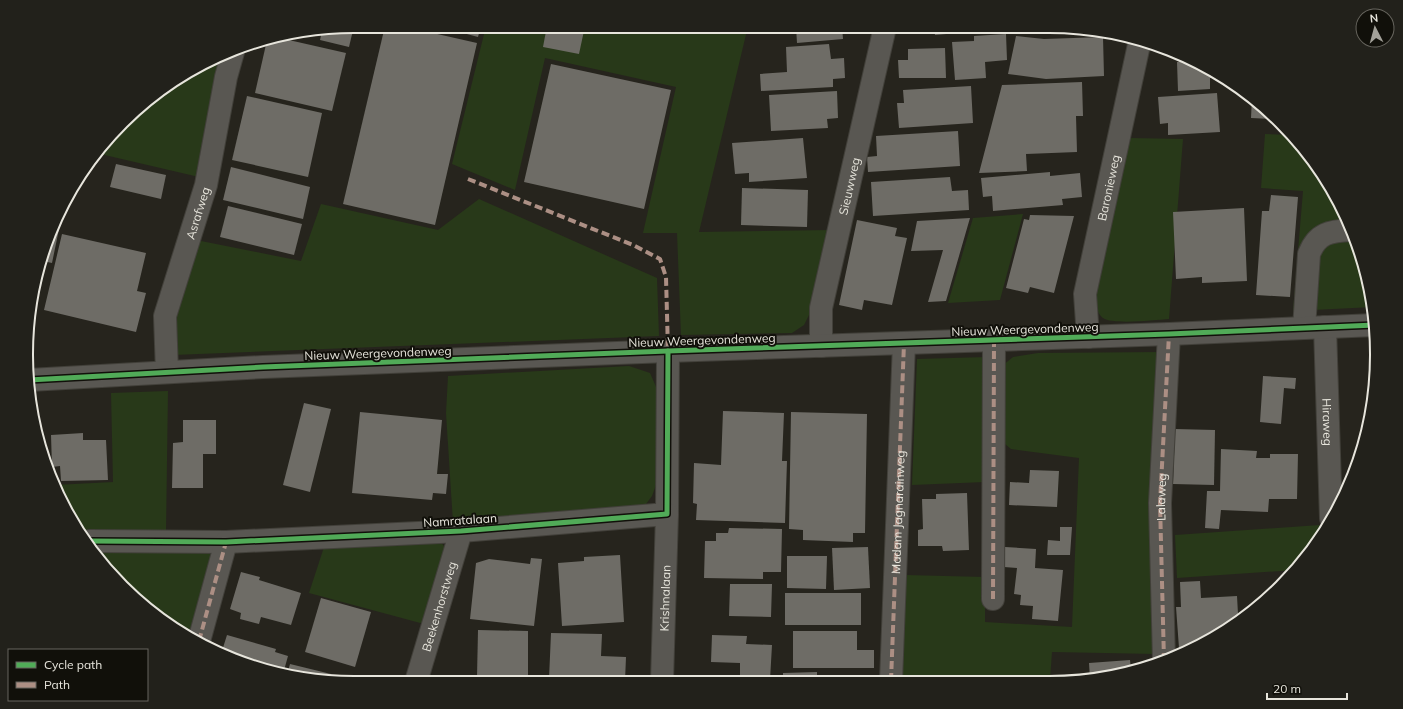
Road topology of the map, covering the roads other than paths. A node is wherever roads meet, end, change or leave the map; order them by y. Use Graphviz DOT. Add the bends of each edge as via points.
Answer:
graph roads {
  1 [pos="883,33"];
  2 [pos="1139,46"];
  3 [pos="232,57"];
  4 [pos="1346,230"];
  5 [pos="1368,325"];
  6 [pos="1315,327"];
  7 [pos="1169,334"];
  8 [pos="1088,337"];
  9 [pos="994,340"];
  10 [pos="904,343"];
  11 [pos="822,346"];
  12 [pos="668,351"];
  13 [pos="168,372"];
  14 [pos="34,380"];
  15 [pos="1330,509"];
  16 [pos="667,514"];
  17 [pos="461,531"];
  18 [pos="93,541"];
  19 [pos="226,542"];
  20 [pos="994,599"];
  21 [pos="200,637"];
  22 [pos="1164,655"];
  23 [pos="418,676"];
  24 [pos="662,676"];
  25 [pos="891,676"];
  1 -- 11 [label="street, Sieuwweg" via="821,308"];
  2 -- 8 [label="street, Baronieweg" via="1085,294"];
  3 -- 13 [label="street, Asrafweg" via="206,185 165,316"];
  4 -- 6 [label="street, Hiraweg" via="1322,235 1313,243 1309,254"];
  5 -- 6 [label="street, Nieuw Weergevondenweg"];
  6 -- 7 [label="street, Nieuw Weergevondenweg"];
  6 -- 15 [label="street, Hiraweg"];
  7 -- 8 [label="street, Nieuw Weergevondenweg"];
  7 -- 22 [label="street, Lalaweg" via="1160,503"];
  8 -- 9 [label="street, Nieuw Weergevondenweg"];
  9 -- 10 [label="street, Nieuw Weergevondenweg"];
  9 -- 20 [label="street"];
  10 -- 11 [label="street, Nieuw Weergevondenweg"];
  10 -- 25 [label="street, Madam Jagnarainweg"];
  11 -- 12 [label="street, Nieuw Weergevondenweg"];
  12 -- 13 [label="street, Nieuw Weergevondenweg"];
  12 -- 16 [label="street"];
  13 -- 14 [label="street, Nieuw Weergevondenweg"];
  16 -- 17 [label="street, Namratalaan"];
  16 -- 24 [label="street, Krishnalaan"];
  17 -- 19 [label="street, Namratalaan"];
  17 -- 23 [label="street, Beekenhorstweg"];
  18 -- 19 [label="street, Namratalaan"];
  19 -- 21 [label="street"];
}
